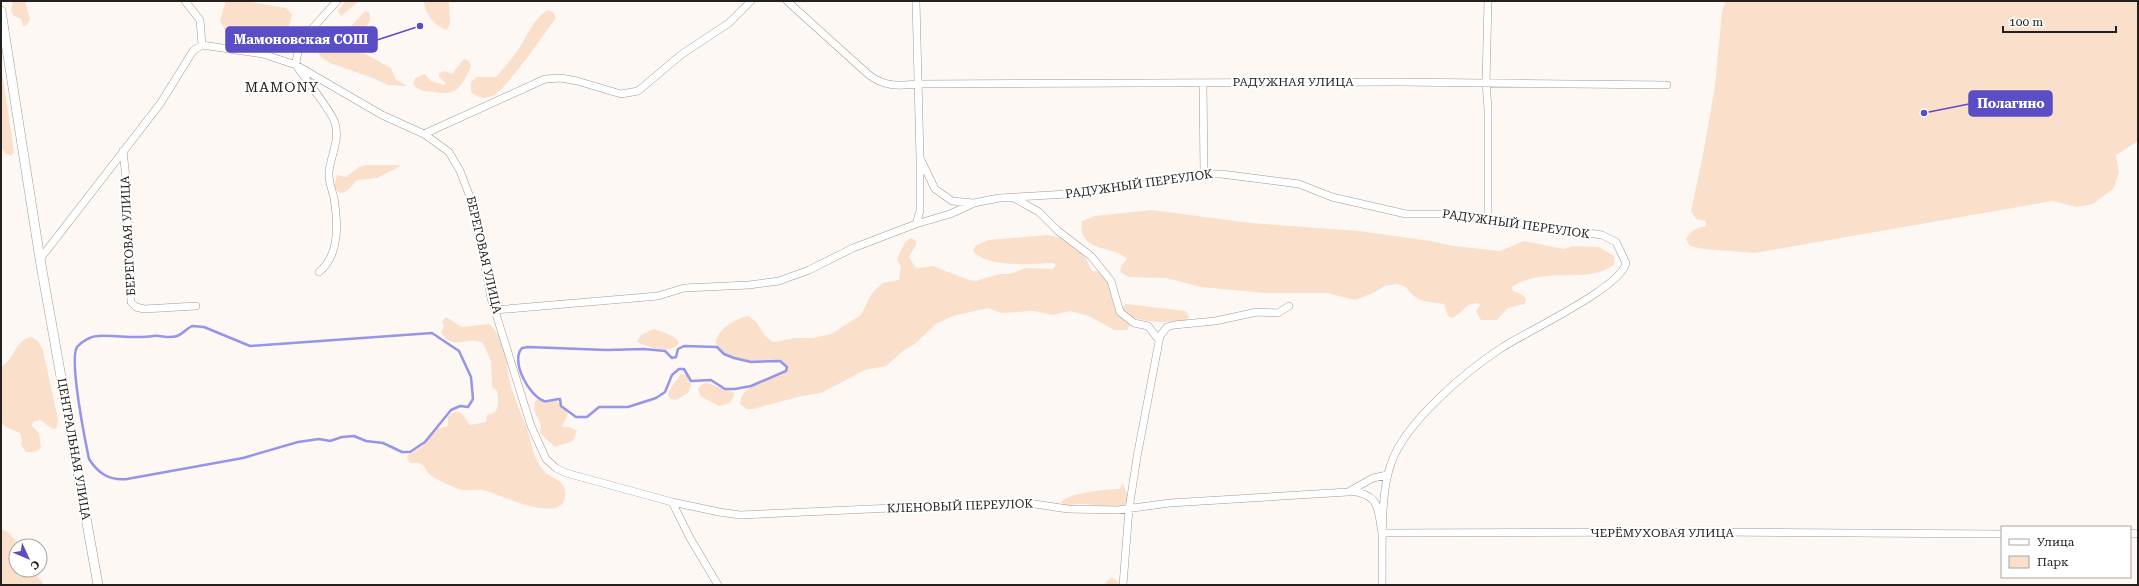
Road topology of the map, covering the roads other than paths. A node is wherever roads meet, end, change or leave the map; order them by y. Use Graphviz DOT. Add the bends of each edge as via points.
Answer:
graph roads {
  1 [pos="185,1"];
  2 [pos="337,1"];
  3 [pos="750,1"];
  4 [pos="787,1"];
  5 [pos="916,1"];
  6 [pos="1488,1"];
  7 [pos="1,11"];
  8 [pos="202,45"];
  9 [pos="296,65"];
  10 [pos="1203,83"];
  11 [pos="1486,83"];
  12 [pos="918,84"];
  13 [pos="1667,85"];
  14 [pos="424,134"];
  15 [pos="123,150"];
  16 [pos="920,158"];
  17 [pos="1204,174"];
  18 [pos="1013,197"];
  19 [pos="974,203"];
  20 [pos="1488,218"];
  21 [pos="916,224"];
  22 [pos="40,258"];
  23 [pos="319,272"];
  24 [pos="196,306"];
  25 [pos="1289,306"];
  26 [pos="495,310"];
  27 [pos="1159,340"];
  28 [pos="556,468"];
  29 [pos="1387,475"];
  30 [pos="1350,491"];
  31 [pos="672,502"];
  32 [pos="1129,509"];
  33 [pos="1382,533"];
  34 [pos="2001,534"];
  35 [pos="98,585"];
  36 [pos="718,585"];
  37 [pos="1123,585"];
  38 [pos="1382,585"];
  1 -- 8 [label="street" via="200,20"];
  2 -- 9 [label="street" via="302,43 296,54"];
  3 -- 14 [label="street" via="729,23 682,54 638,91 621,94 566,79 545,79"];
  4 -- 12 [label="street, РАДУЖНАЯ УЛИЦА" via="875,80 893,86"];
  5 -- 12 [label="street, РАДУЖНЫЙ ПЕРЕУЛОК"];
  6 -- 11 [label="street"];
  7 -- 22 [label="street, ЦЕНТРАЛЬНАЯ УЛИЦА"];
  8 -- 9 [label="street, БЕРЕГОВАЯ УЛИЦА" via="263,54"];
  8 -- 15 [label="street, БЕРЕГОВАЯ УЛИЦА" via="193,51 164,97"];
  9 -- 14 [label="street, БЕРЕГОВАЯ УЛИЦА" via="382,115"];
  9 -- 23 [label="street" via="332,115 336,128 336,143 329,176 334,204 335,240 331,260"];
  10 -- 11 [label="street, РАДУЖНАЯ УЛИЦА"];
  10 -- 12 [label="street, РАДУЖНАЯ УЛИЦА"];
  10 -- 17 [label="street"];
  11 -- 13 [label="street, РАДУЖНАЯ УЛИЦА"];
  11 -- 20 [label="street"];
  12 -- 16 [label="street, РАДУЖНЫЙ ПЕРЕУЛОК"];
  14 -- 26 [label="street, БЕРЕГОВАЯ УЛИЦА" via="449,152 468,190 478,224"];
  15 -- 22 [label="street, БЕРЕГОВАЯ УЛИЦА"];
  15 -- 24 [label="street, БЕРЕГОВАЯ УЛИЦА" via="127,187 131,302 136,307 144,309"];
  16 -- 19 [label="street, РАДУЖНЫЙ ПЕРЕУЛОК" via="939,194 952,201"];
  16 -- 21 [label="street" via="920,211"];
  17 -- 18 [label="street, РАДУЖНЫЙ ПЕРЕУЛОК" via="1068,194"];
  17 -- 20 [label="street, РАДУЖНЫЙ ПЕРЕУЛОК" via="1236,175 1299,184 1342,200 1406,214"];
  18 -- 19 [label="street, РАДУЖНЫЙ ПЕРЕУЛОК"];
  18 -- 27 [label="street" via="1039,212 1095,260 1111,281 1120,312 1134,323 1148,326"];
  19 -- 21 [label="street" via="950,214"];
  20 -- 29 [label="street, РАДУЖНЫЙ ПЕРЕУЛОК" via="1608,236 1616,242 1626,263 1618,277 1604,288 1500,348 1464,376 1409,433 1392,460"];
  21 -- 26 [label="street" via="853,248 809,270 779,281 684,288 658,296"];
  22 -- 35 [label="street, ЦЕНТРАЛЬНАЯ УЛИЦА"];
  25 -- 27 [label="street" via="1278,313 1257,312 1215,321 1174,325 1165,330"];
  26 -- 28 [label="street, БЕРЕГОВАЯ УЛИЦА" via="537,440 546,459"];
  27 -- 32 [label="street"];
  28 -- 31 [label="street, КЛЕНОВЫЙ ПЕРЕУЛОК" via="585,480"];
  29 -- 30 [label="street, КЛЕНОВЫЙ ПЕРЕУЛОК" via="1373,478"];
  29 -- 33 [label="street"];
  30 -- 32 [label="street, КЛЕНОВЫЙ ПЕРЕУЛОК" via="1170,503"];
  30 -- 33 [label="street" via="1367,494 1375,502"];
  31 -- 32 [label="street, КЛЕНОВЫЙ ПЕРЕУЛОК" via="740,514 1021,502 1068,509"];
  31 -- 36 [label="street"];
  32 -- 37 [label="street"];
  33 -- 34 [label="street, ЧЕРЁМУХОВАЯ УЛИЦА"];
  33 -- 38 [label="street"];
}
